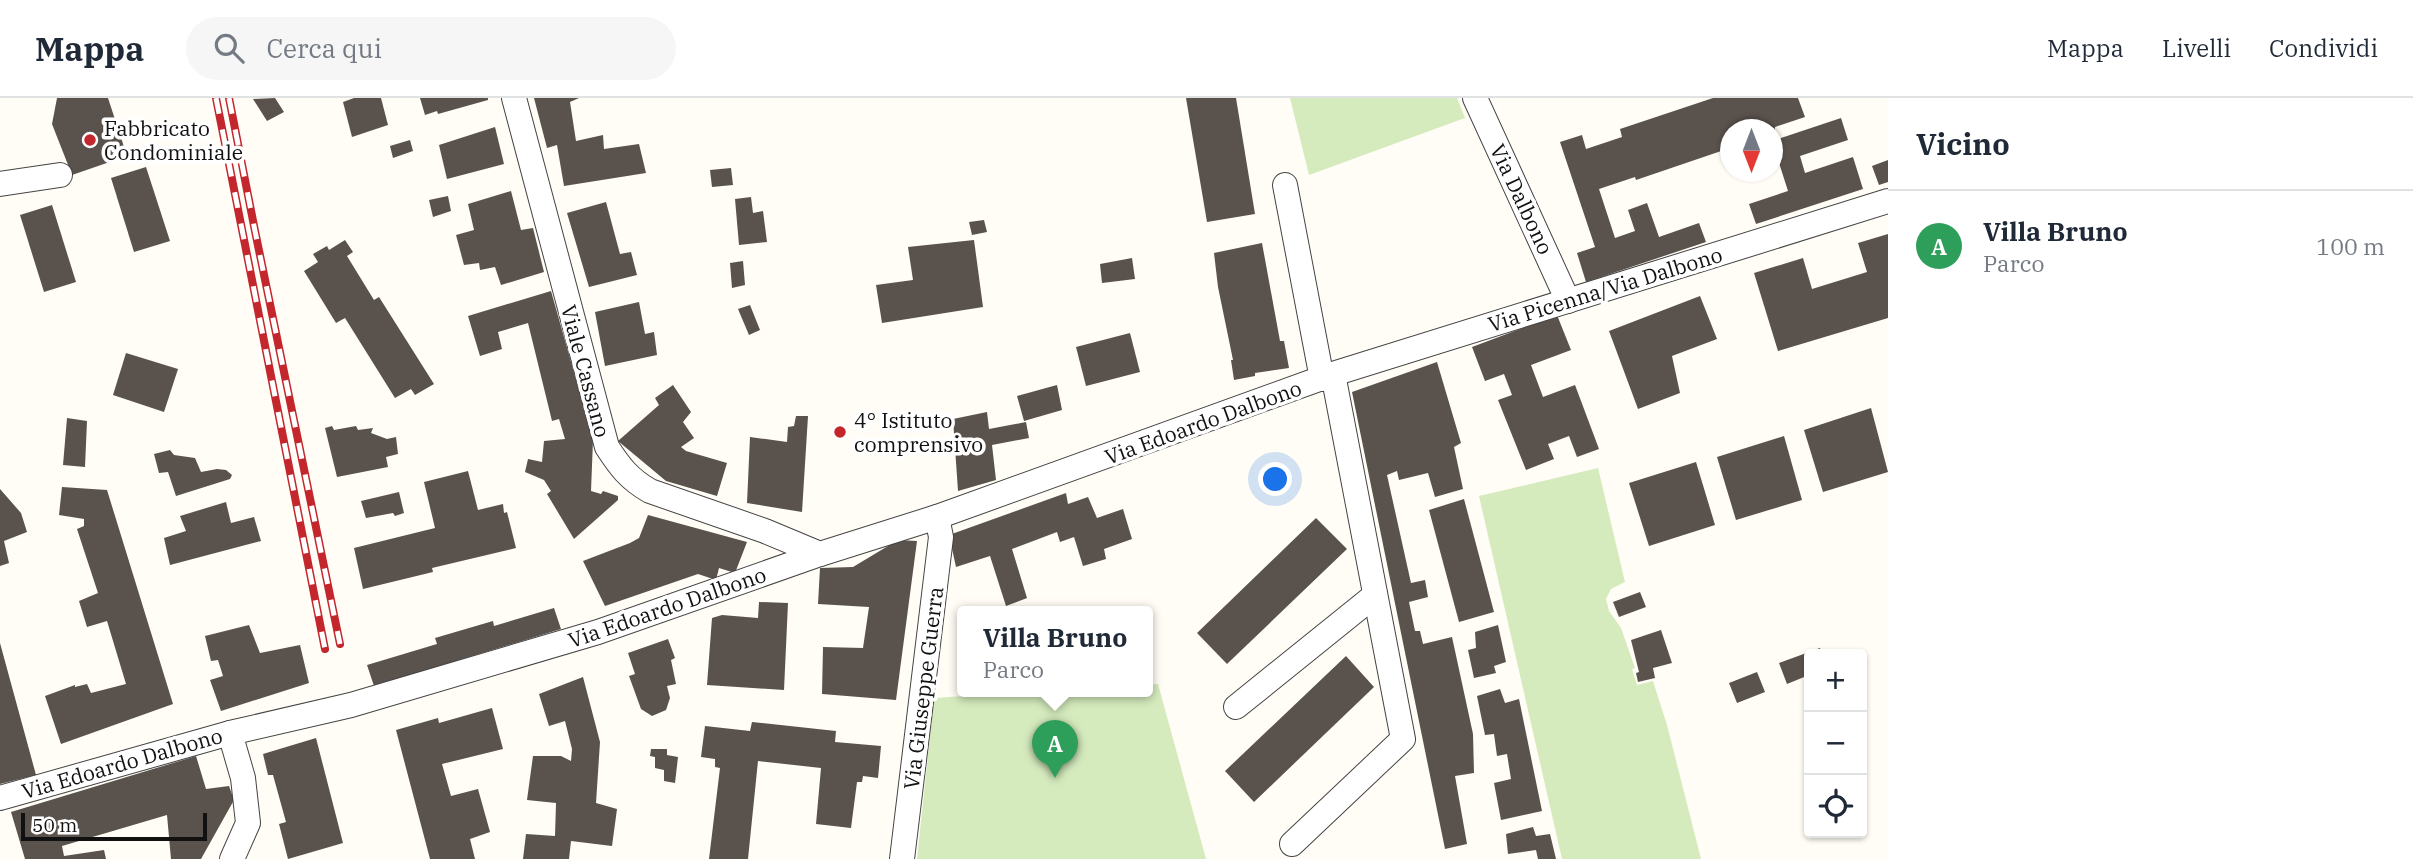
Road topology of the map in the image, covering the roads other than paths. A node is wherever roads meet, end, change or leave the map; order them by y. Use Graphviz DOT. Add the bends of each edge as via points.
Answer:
graph roads {
  1 [pos="514,98"];
  2 [pos="1475,98"];
  3 [pos="60,175"];
  4 [pos="0,184"];
  5 [pos="1285,185"];
  6 [pos="1888,201"];
  7 [pos="1569,301"];
  8 [pos="1328,376"];
  9 [pos="937,517"];
  10 [pos="820,554"];
  11 [pos="1375,594"];
  12 [pos="1236,708"];
  13 [pos="230,733"];
  14 [pos="0,798"];
  15 [pos="1292,844"];
  16 [pos="232,859"];
  17 [pos="902,859"];
  1 -- 10 [label="street, Viale Cassano" via="607,447 634,482 650,491"];
  2 -- 7 [label="street, Via Dalbono"];
  3 -- 4 [label="street"];
  5 -- 8 [label="street"];
  6 -- 7 [label="street, Via Picenna/Via Dalbono"];
  7 -- 8 [label="street, Via Picenna/Via Dalbono"];
  8 -- 9 [label="street, Via Edoardo Dalbono"];
  8 -- 11 [label="street"];
  9 -- 10 [label="street, Via Edoardo Dalbono"];
  9 -- 17 [label="street, Via Giuseppe Guerra" via="941,537"];
  10 -- 13 [label="street, Via Edoardo Dalbono" via="598,632 351,705"];
  11 -- 12 [label="street"];
  11 -- 15 [label="street" via="1403,739"];
  13 -- 14 [label="street, Via Edoardo Dalbono"];
  13 -- 16 [label="street" via="243,778 247,823"];
}
